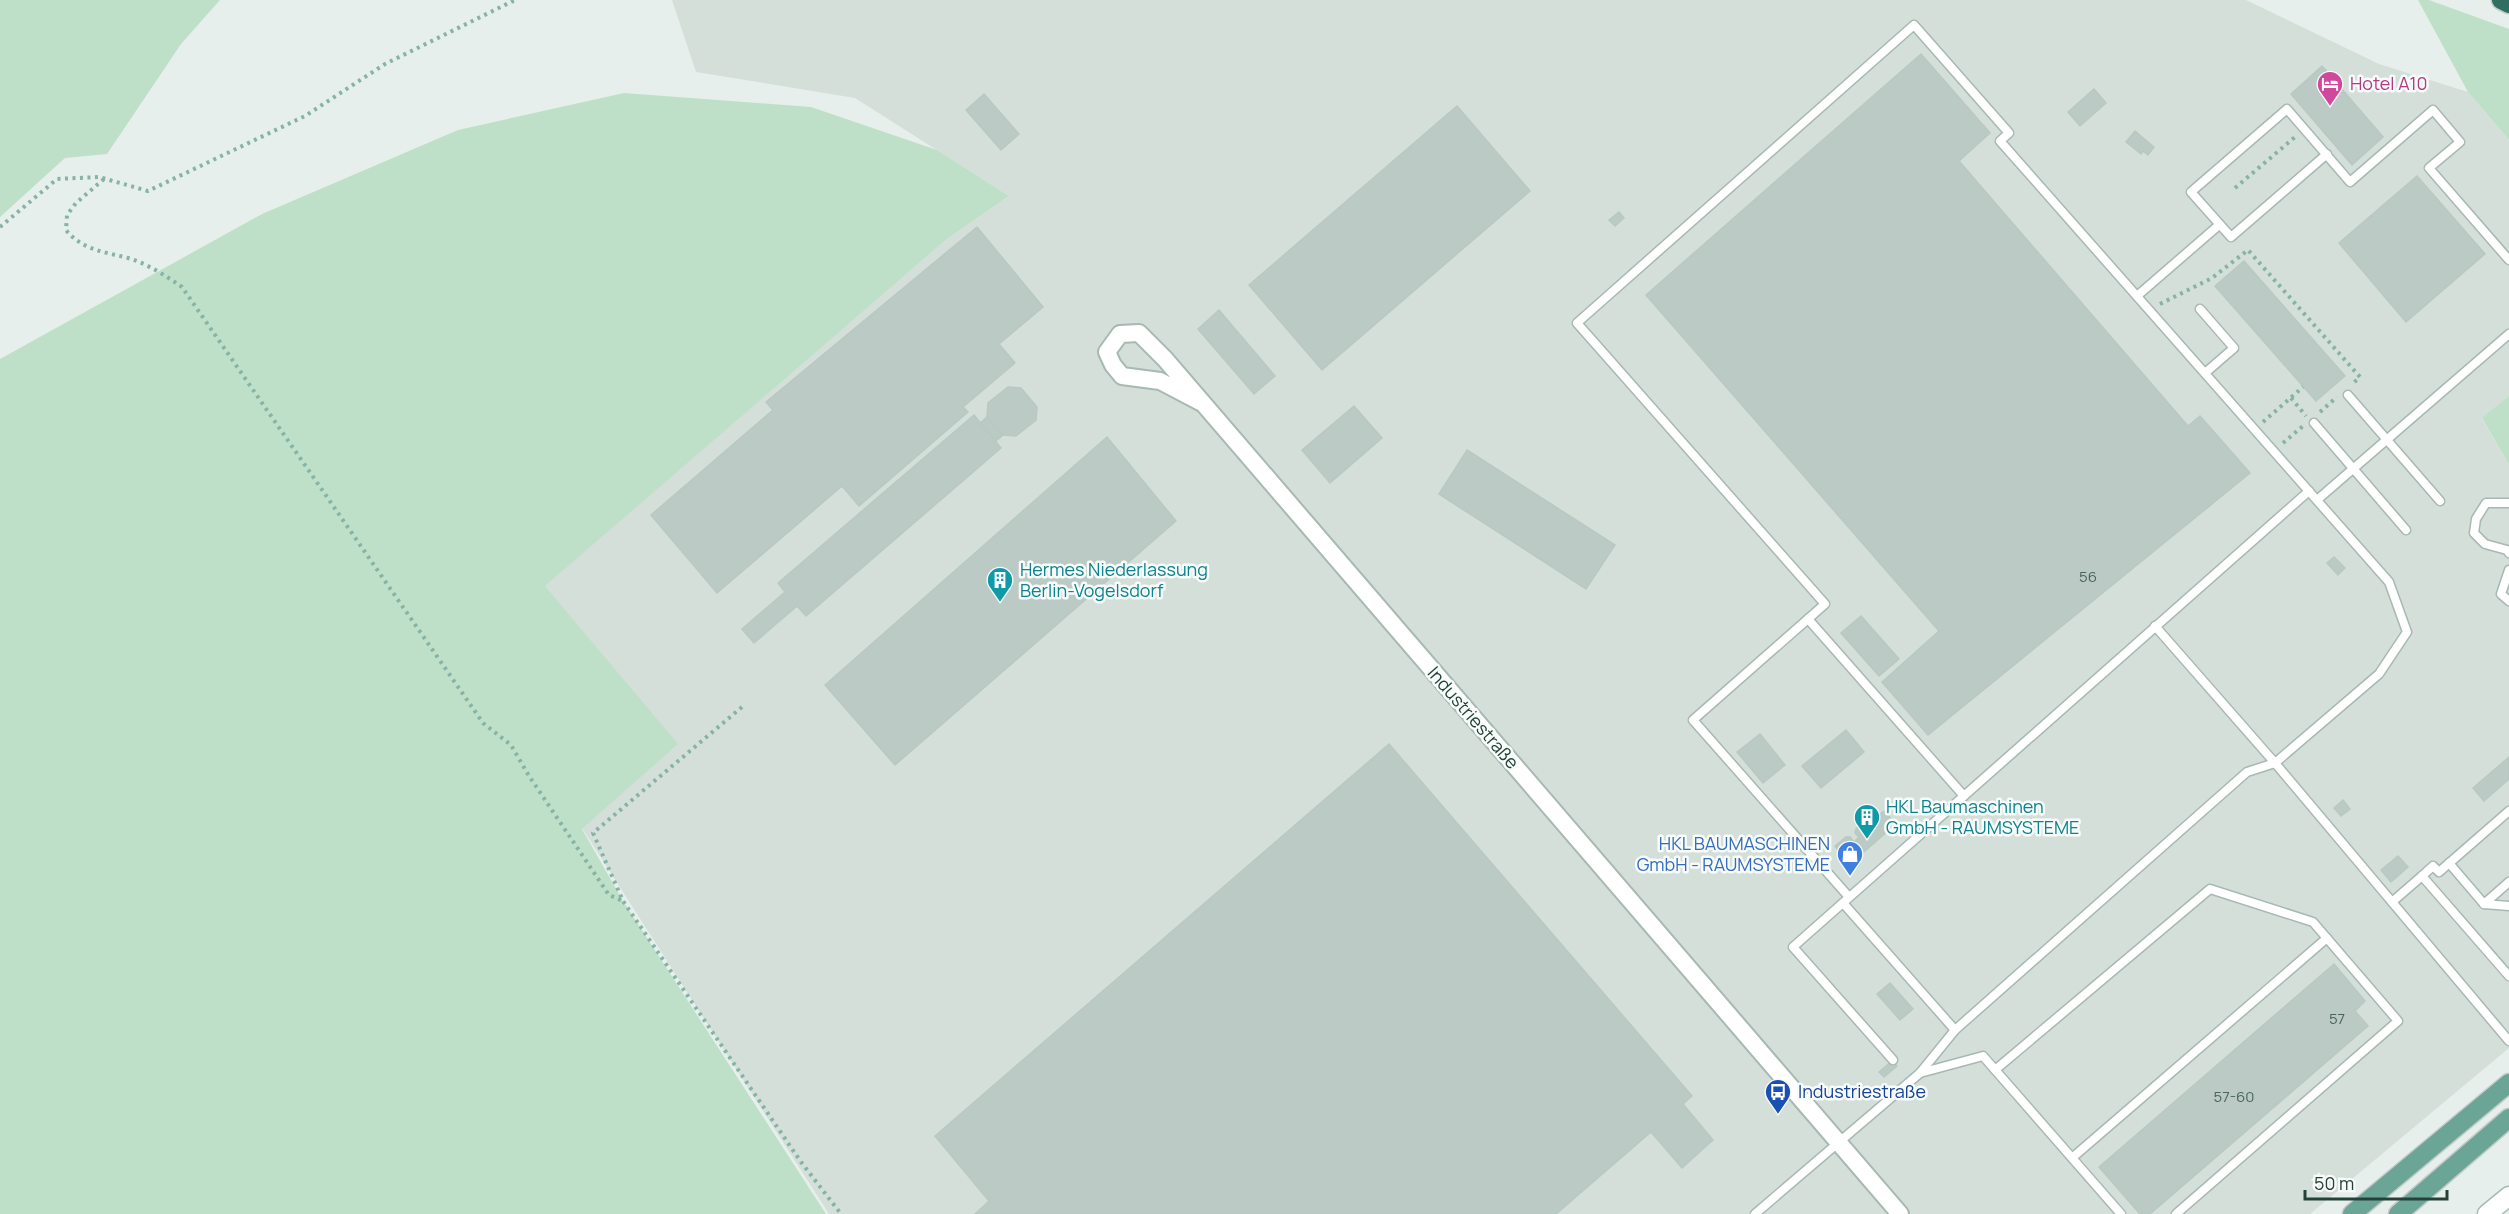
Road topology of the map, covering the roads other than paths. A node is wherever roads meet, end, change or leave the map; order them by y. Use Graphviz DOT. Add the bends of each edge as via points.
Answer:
graph roads {
  1 [pos="2501,0"];
  2 [pos="2509,4"];
  3 [pos="2326,154"];
  4 [pos="2220,225"];
  5 [pos="2509,260"];
  6 [pos="2137,296"];
  7 [pos="2200,309"];
  8 [pos="2509,334"];
  9 [pos="2205,373"];
  10 [pos="2348,395"];
  11 [pos="1200,402"];
  12 [pos="2312,422"];
  13 [pos="2387,440"];
  14 [pos="2353,469"];
  15 [pos="2309,491"];
  16 [pos="2317,500"];
  17 [pos="2440,501"];
  18 [pos="2509,503"];
  19 [pos="2406,531"];
  20 [pos="2509,553"];
  21 [pos="2509,570"];
  22 [pos="2509,601"];
  23 [pos="1808,619"];
  24 [pos="2155,626"];
  25 [pos="2275,763"];
  26 [pos="1964,796"];
  27 [pos="2509,811"];
  28 [pos="2449,863"];
  29 [pos="2422,876"];
  30 [pos="2509,882"];
  31 [pos="1846,900"];
  32 [pos="2392,902"];
  33 [pos="2484,904"];
  34 [pos="2509,906"];
  35 [pos="2327,938"];
  36 [pos="2509,976"];
  37 [pos="1954,1030"];
  38 [pos="2509,1041"];
  39 [pos="1893,1060"];
  40 [pos="1995,1070"];
  41 [pos="1920,1073"];
  42 [pos="2509,1083"];
  43 [pos="2509,1118"];
  44 [pos="1839,1143"];
  45 [pos="2072,1158"];
  46 [pos="2509,1196"];
  47 [pos="1755,1214"];
  48 [pos="1900,1214"];
  49 [pos="2121,1214"];
  50 [pos="2176,1214"];
  51 [pos="2352,1214"];
  52 [pos="2398,1214"];
  53 [pos="2487,1214"];
  1 -- 2 [label="highway"];
  3 -- 4 [label="lane" via="2231,237"];
  3 -- 4 [label="lane" via="2287,109 2191,192"];
  3 -- 5 [label="lane" via="2350,182 2433,110 2460,141 2429,168"];
  4 -- 6 [label="lane"];
  6 -- 9 [label="lane"];
  6 -- 23 [label="lane" via="2000,141 2009,133 1914,25 1577,322 1825,604"];
  7 -- 9 [label="lane" via="2234,348"];
  8 -- 13 [label="lane"];
  9 -- 15 [label="lane"];
  10 -- 13 [label="lane"];
  11 -- 11 [label="street, Industriestraße" via="1139,333 1120,334 1107,352 1122,376 1160,381"];
  11 -- 44 [label="street, Industriestraße"];
  12 -- 14 [label="lane"];
  13 -- 14 [label="lane"];
  13 -- 17 [label="lane"];
  14 -- 16 [label="lane"];
  14 -- 19 [label="lane"];
  15 -- 16 [label="lane"];
  15 -- 24 [label="lane"];
  16 -- 25 [label="lane" via="2389,582 2407,632 2379,674"];
  18 -- 20 [label="lane" via="2486,503 2476,519 2474,533 2485,544"];
  21 -- 22 [label="lane" via="2501,594"];
  23 -- 26 [label="lane"];
  23 -- 31 [label="lane" via="1694,720"];
  24 -- 25 [label="lane"];
  24 -- 26 [label="lane"];
  25 -- 32 [label="lane"];
  25 -- 37 [label="lane" via="2247,772"];
  26 -- 31 [label="lane"];
  27 -- 28 [label="lane"];
  28 -- 29 [label="lane" via="2439,872 2433,866"];
  28 -- 33 [label="lane"];
  29 -- 32 [label="lane"];
  29 -- 36 [label="lane"];
  30 -- 33 [label="lane"];
  31 -- 37 [label="lane"];
  31 -- 39 [label="lane" via="1793,947"];
  32 -- 38 [label="lane"];
  33 -- 34 [label="lane"];
  35 -- 40 [label="lane" via="2313,922 2210,889"];
  35 -- 45 [label="lane"];
  35 -- 50 [label="lane" via="2398,1021"];
  37 -- 41 [label="lane"];
  40 -- 41 [label="lane" via="1983,1056"];
  40 -- 45 [label="lane"];
  41 -- 44 [label="lane"];
  42 -- 51 [label="main road"];
  43 -- 52 [label="main road"];
  44 -- 47 [label="lane"];
  44 -- 48 [label="street, Industriestraße"];
  45 -- 49 [label="lane"];
  46 -- 53 [label="street"];
}
